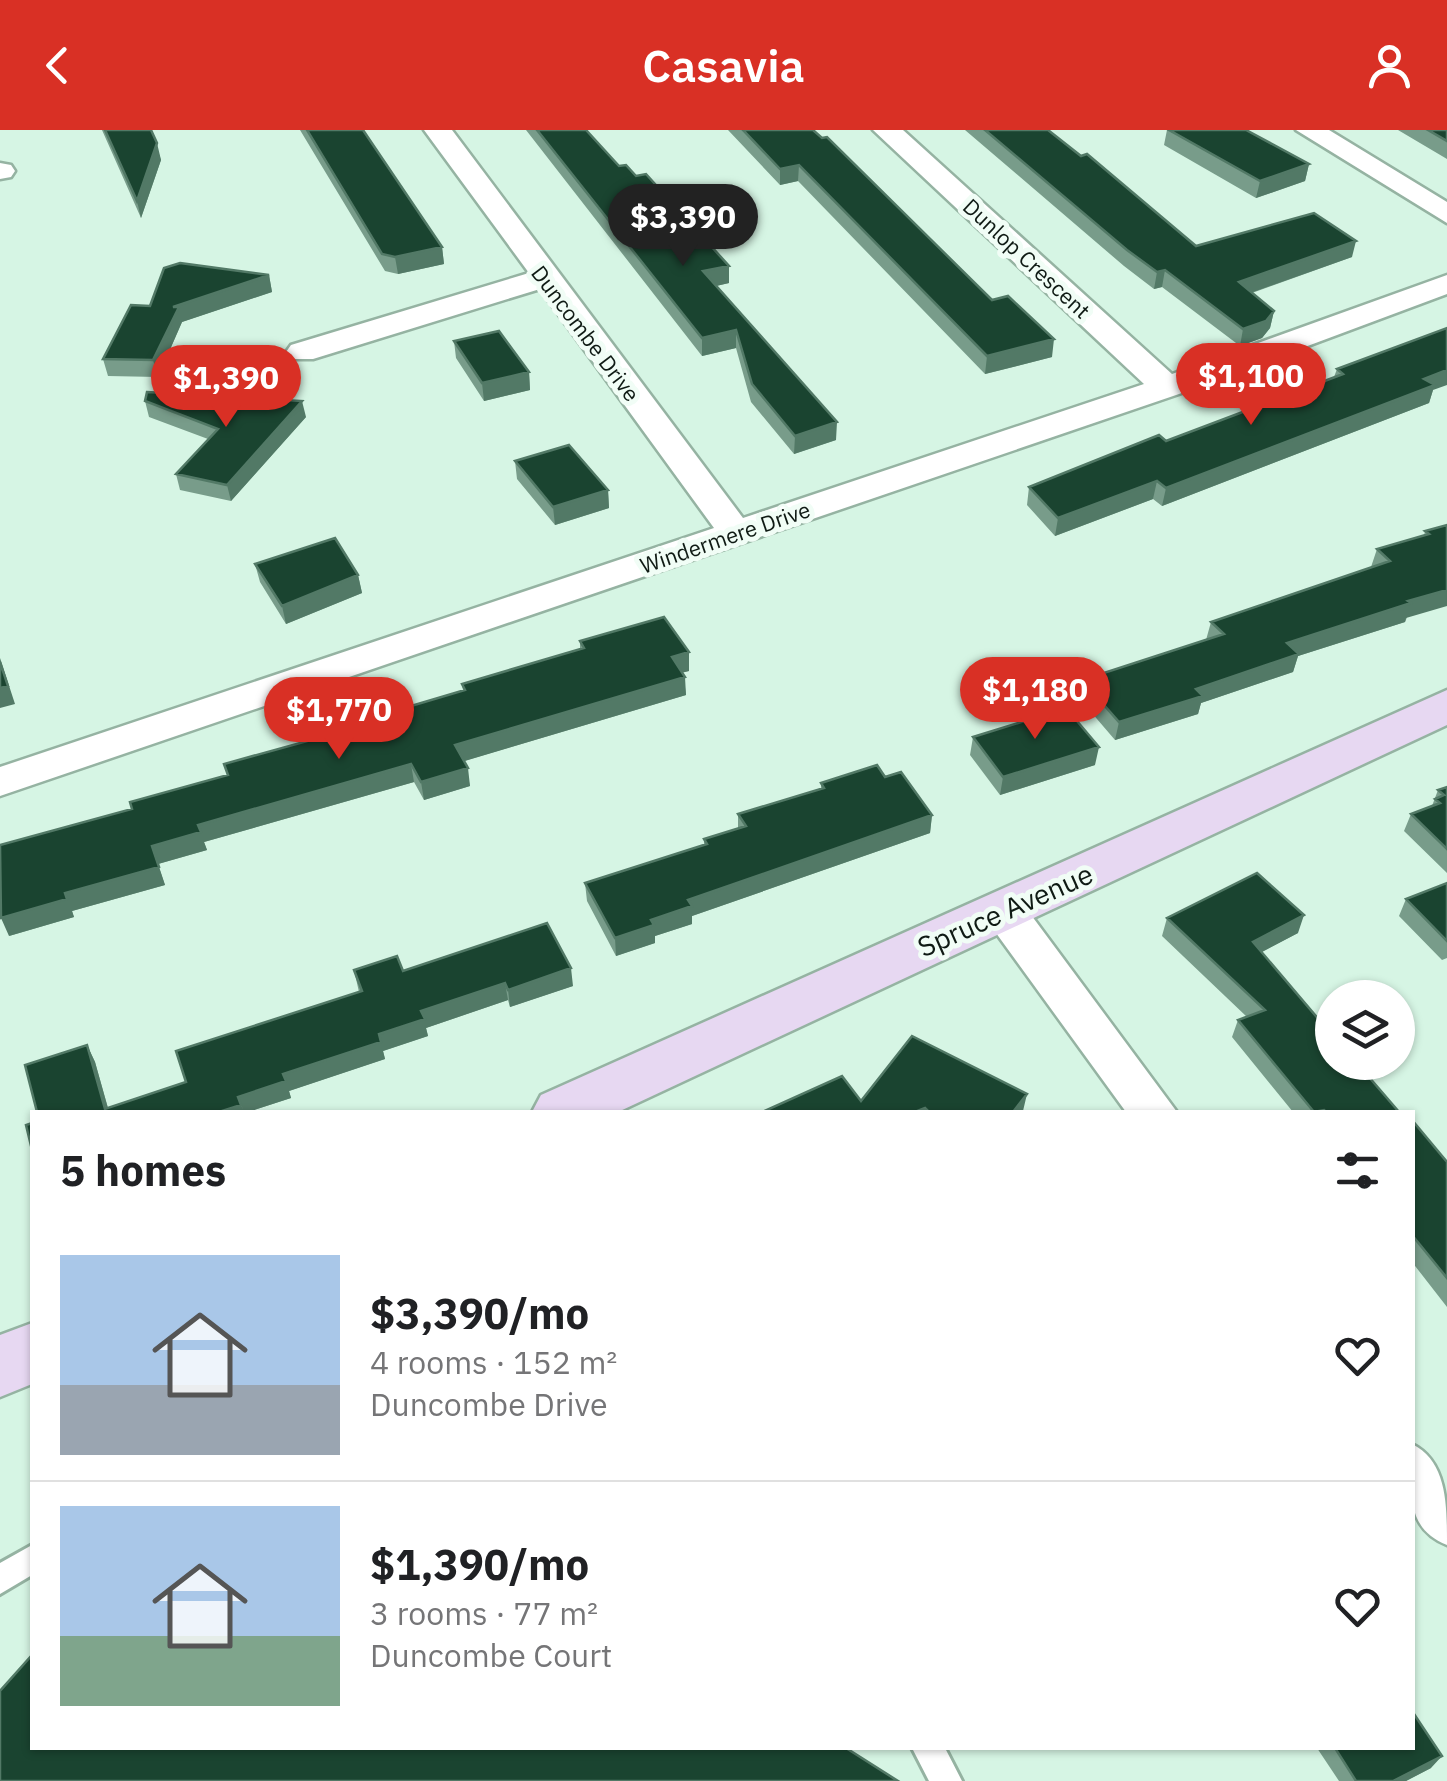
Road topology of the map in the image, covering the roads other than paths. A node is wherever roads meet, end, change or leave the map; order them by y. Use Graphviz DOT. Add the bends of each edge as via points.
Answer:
graph roads {
  1 [pos="438,130"];
  2 [pos="886,130"];
  3 [pos="1310,130"];
  4 [pos="1447,214"];
  5 [pos="545,278"];
  6 [pos="1447,284"];
  7 [pos="302,352"];
  8 [pos="1167,387"];
  9 [pos="737,534"];
  10 [pos="1447,706"];
  11 [pos="0,782"];
  12 [pos="1004,911"];
  13 [pos="569,1110"];
  14 [pos="1152,1110"];
  15 [pos="1415,1474"];
  16 [pos="1447,1518"];
  17 [pos="30,1560"];
  18 [pos="0,1580"];
  19 [pos="929,1750"];
  20 [pos="946,1781"];
  1 -- 5 [label="street, Duncombe Drive"];
  2 -- 8 [label="street, Dunlop Crescent"];
  3 -- 4 [label="street"];
  5 -- 7 [label="street"];
  5 -- 9 [label="street, Duncombe Drive"];
  6 -- 8 [label="street, Windermere Drive"];
  8 -- 9 [label="street, Windermere Drive"];
  9 -- 11 [label="street, Windermere Drive"];
  10 -- 12 [label="street, Spruce Avenue"];
  12 -- 13 [label="street, Spruce Avenue"];
  12 -- 14 [label="street"];
  15 -- 16 [label="street"];
  17 -- 18 [label="lane"];
  19 -- 20 [label="lane"];
}
